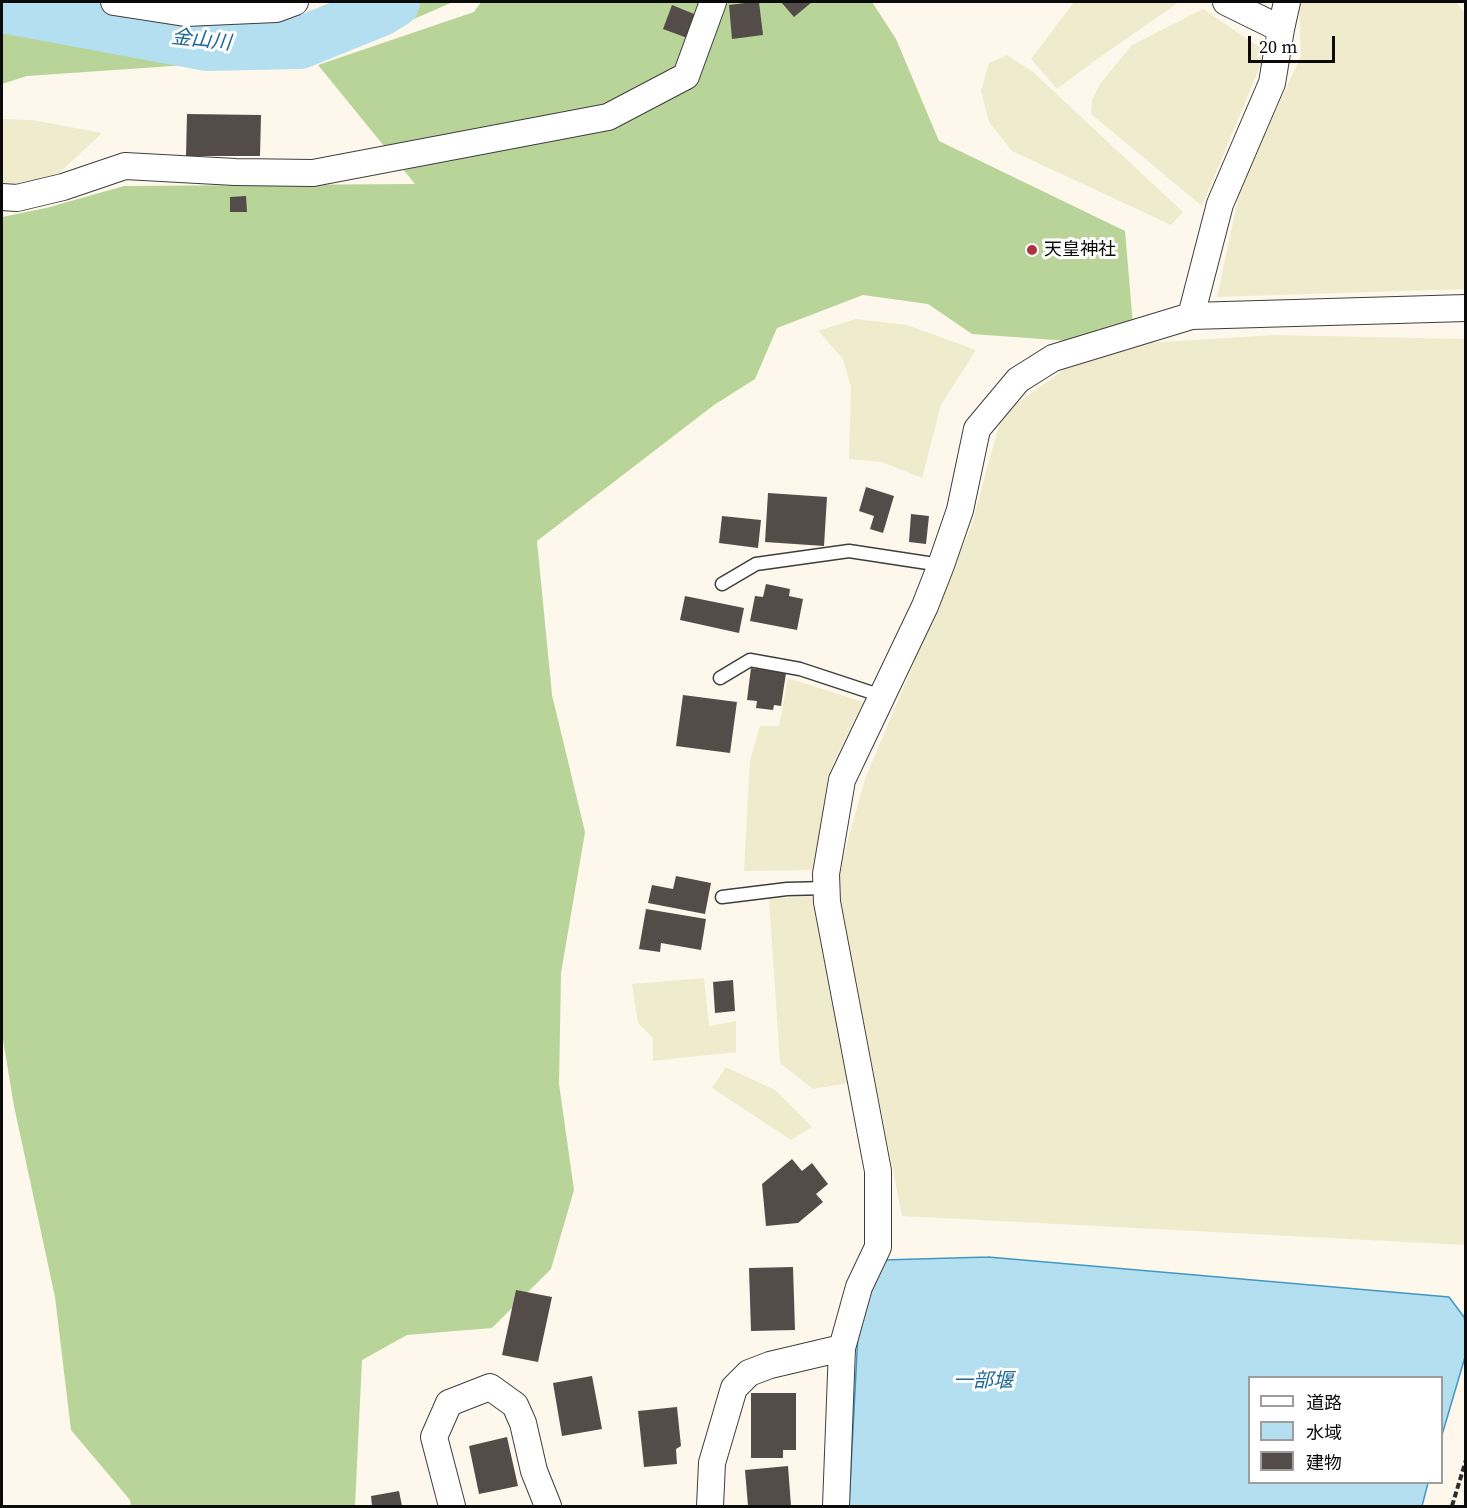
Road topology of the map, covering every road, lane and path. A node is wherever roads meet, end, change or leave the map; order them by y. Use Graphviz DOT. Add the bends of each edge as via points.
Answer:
graph roads {
  1 [pos="114,2"];
  2 [pos="296,2"];
  3 [pos="713,2"];
  4 [pos="1226,2"];
  5 [pos="1287,2"];
  6 [pos="1281,29"];
  7 [pos="2,197"];
  8 [pos="1466,308"];
  9 [pos="1191,316"];
  10 [pos="941,565"];
  11 [pos="722,584"];
  12 [pos="720,678"];
  13 [pos="882,696"];
  14 [pos="827,888"];
  15 [pos="722,897"];
  16 [pos="842,1348"];
  17 [pos="1466,1460"];
  18 [pos="453,1506"];
  19 [pos="548,1506"];
  20 [pos="710,1506"];
  21 [pos="836,1506"];
  22 [pos="1452,1506"];
  1 -- 2 [label="street" via="185,13 276,9"];
  3 -- 7 [label="street" via="686,76 608,117 313,173 125,166 63,187 17,198"];
  4 -- 6 [label="street"];
  5 -- 6 [label="street"];
  6 -- 9 [label="street" via="1272,83 1220,204"];
  8 -- 9 [label="street"];
  9 -- 10 [label="street" via="1053,358 1018,380 977,429 960,510"];
  10 -- 11 [label="lane" via="849,551 756,564"];
  10 -- 13 [label="street"];
  12 -- 13 [label="lane" via="750,660 800,669"];
  13 -- 14 [label="street" via="842,780 828,857"];
  14 -- 15 [label="lane"];
  14 -- 16 [label="street" via="878,1171 878,1247 859,1287"];
  16 -- 20 [label="street" via="759,1369 734,1388 711,1463"];
  16 -- 21 [label="street"];
  17 -- 22 [label="path"];
  18 -- 19 [label="street" via="435,1437 449,1403 490,1388 515,1405"];
}
